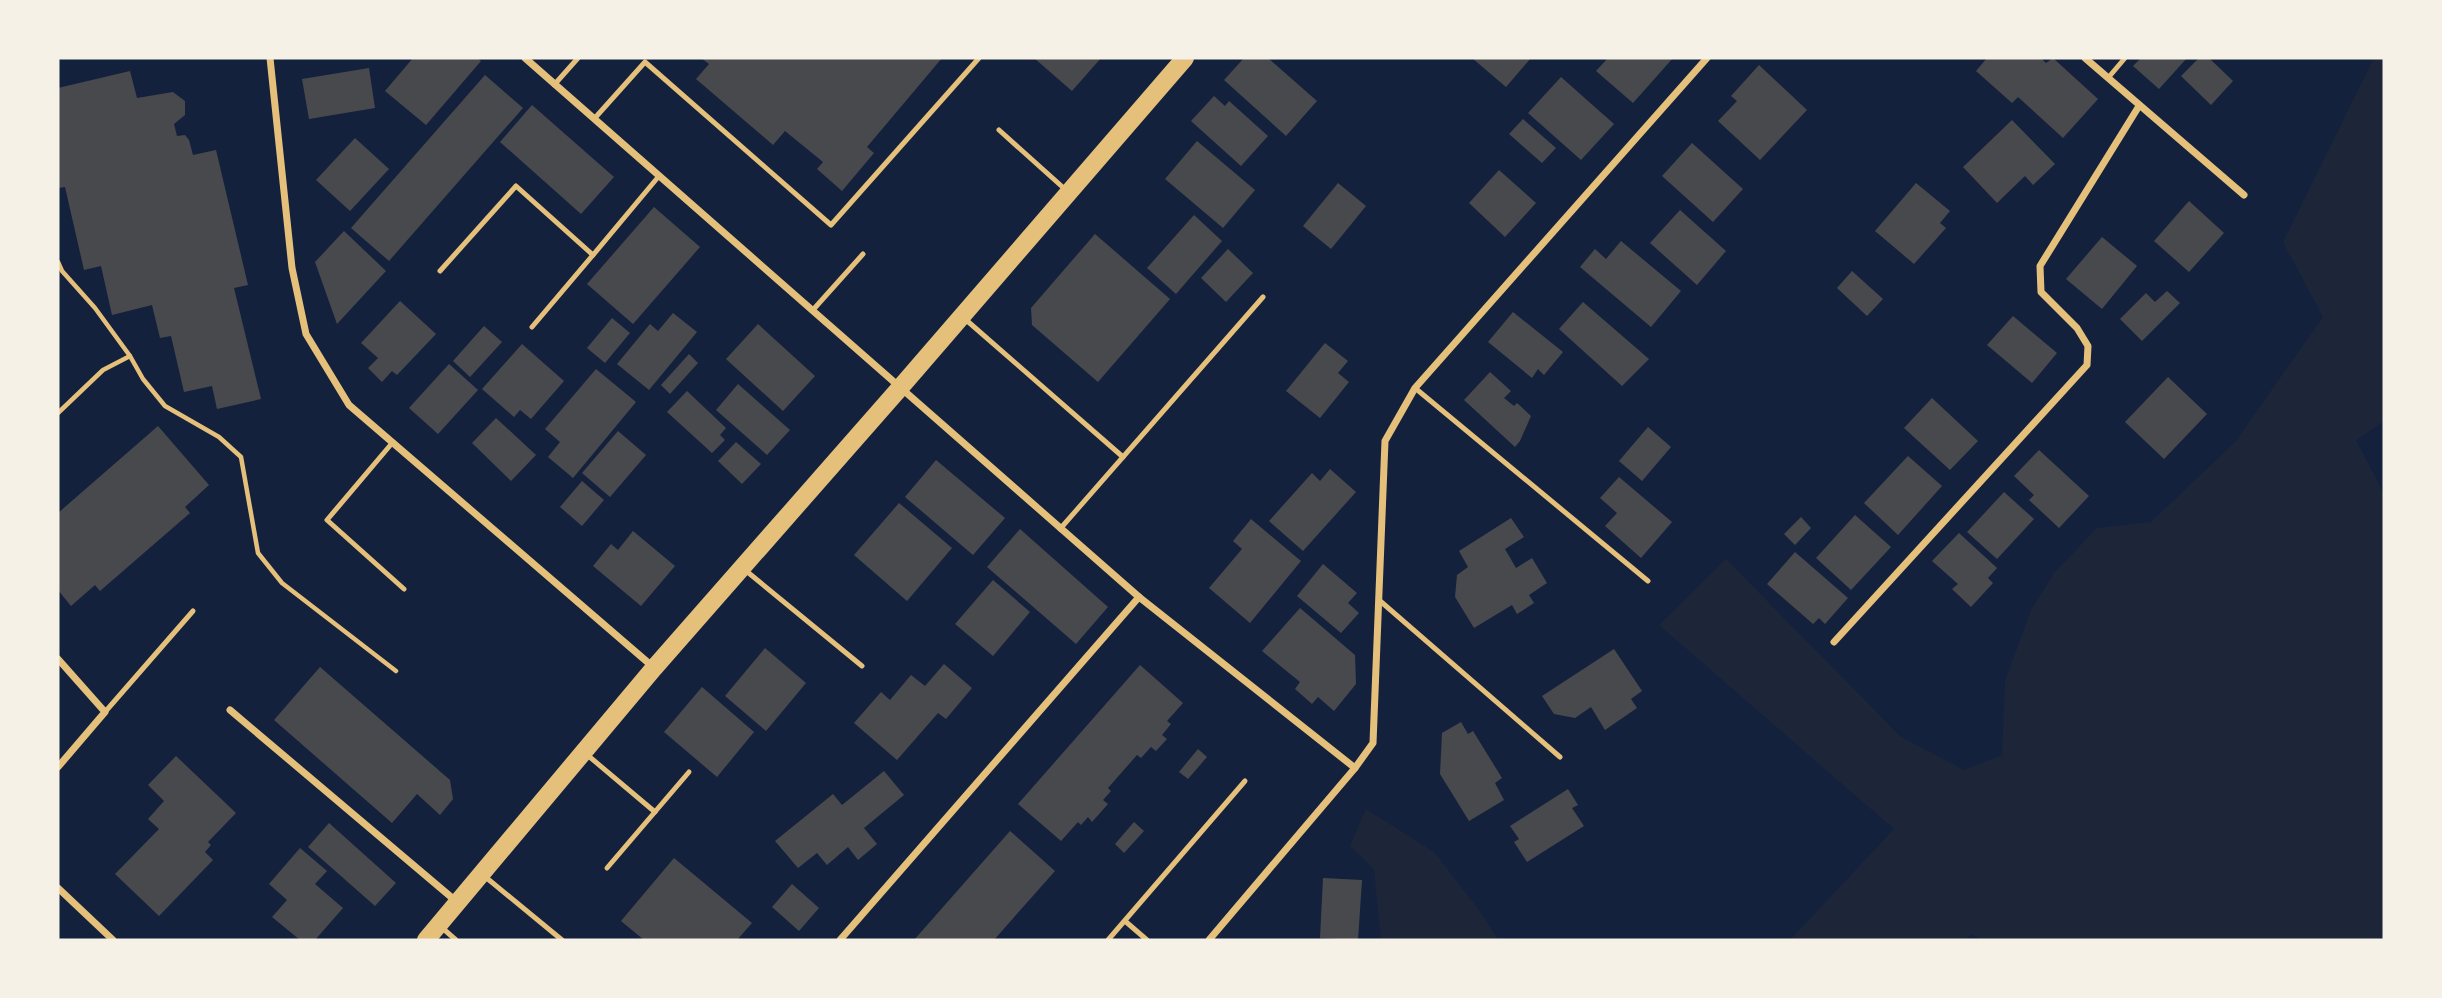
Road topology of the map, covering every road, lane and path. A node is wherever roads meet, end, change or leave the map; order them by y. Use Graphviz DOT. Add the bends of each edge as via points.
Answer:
graph roads {
  1 [pos="270,58"];
  2 [pos="525,58"];
  3 [pos="578,58"];
  4 [pos="979,58"];
  5 [pos="1185,58"];
  6 [pos="1707,58"];
  7 [pos="2085,58"];
  8 [pos="2125,58"];
  9 [pos="2108,78"];
  10 [pos="554,85"];
  11 [pos="2139,106"];
  12 [pos="594,120"];
  13 [pos="999,130"];
  14 [pos="659,176"];
  15 [pos="1069,193"];
  16 [pos="2244,195"];
  17 [pos="863,254"];
  18 [pos="593,255"];
  19 [pos="58,262"];
  20 [pos="440,271"];
  21 [pos="1264,297"];
  22 [pos="812,312"];
  23 [pos="962,317"];
  24 [pos="532,327"];
  25 [pos="130,356"];
  26 [pos="1415,388"];
  27 [pos="900,389"];
  28 [pos="58,413"];
  29 [pos="393,442"];
  30 [pos="1123,457"];
  31 [pos="1060,529"];
  32 [pos="742,568"];
  33 [pos="1648,580"];
  34 [pos="404,589"];
  35 [pos="1139,597"];
  36 [pos="1378,600"];
  37 [pos="193,611"];
  38 [pos="1834,642"];
  39 [pos="58,659"];
  40 [pos="862,666"];
  41 [pos="654,668"];
  42 [pos="396,671"];
  43 [pos="230,710"];
  44 [pos="105,712"];
  45 [pos="584,753"];
  46 [pos="1560,757"];
  47 [pos="58,767"];
  48 [pos="1356,768"];
  49 [pos="689,772"];
  50 [pos="1245,781"];
  51 [pos="655,812"];
  52 [pos="607,868"];
  53 [pos="482,874"];
  54 [pos="58,888"];
  55 [pos="458,903"];
  56 [pos="1125,921"];
  57 [pos="439,925"];
  58 [pos="113,940"];
  59 [pos="426,940"];
  60 [pos="456,940"];
  61 [pos="562,940"];
  62 [pos="840,940"];
  63 [pos="1108,940"];
  64 [pos="1147,940"];
  65 [pos="1209,940"];
  1 -- 29 [label="street" via="292,268 306,334 349,405"];
  2 -- 10 [label="street"];
  3 -- 10 [label="lane"];
  4 -- 12 [label="lane" via="831,225 645,62"];
  5 -- 15 [label="main road"];
  6 -- 26 [label="street"];
  7 -- 9 [label="street"];
  8 -- 9 [label="lane"];
  9 -- 11 [label="street"];
  10 -- 12 [label="street"];
  11 -- 16 [label="street"];
  11 -- 38 [label="street" via="2040,266 2041,292 2077,328 2088,346 2087,365"];
  12 -- 14 [label="street"];
  13 -- 15 [label="lane"];
  14 -- 18 [label="lane"];
  14 -- 22 [label="street"];
  15 -- 23 [label="main road"];
  17 -- 22 [label="lane"];
  18 -- 20 [label="lane" via="516,187"];
  18 -- 24 [label="lane"];
  19 -- 25 [label="path"];
  21 -- 30 [label="lane"];
  22 -- 27 [label="street"];
  23 -- 27 [label="main road"];
  23 -- 30 [label="lane"];
  25 -- 28 [label="path" via="103,370"];
  25 -- 42 [label="path" via="165,406 219,438 241,457 258,554 282,583"];
  26 -- 33 [label="lane"];
  26 -- 36 [label="street" via="1385,441"];
  27 -- 31 [label="street"];
  27 -- 32 [label="main road"];
  29 -- 34 [label="lane" via="327,520"];
  29 -- 41 [label="street"];
  30 -- 31 [label="lane"];
  31 -- 35 [label="street"];
  32 -- 40 [label="lane"];
  32 -- 41 [label="main road"];
  35 -- 48 [label="street"];
  35 -- 62 [label="street"];
  36 -- 46 [label="lane"];
  36 -- 48 [label="street" via="1373,743"];
  37 -- 44 [label="lane"];
  39 -- 44 [label="street"];
  41 -- 45 [label="main road"];
  43 -- 55 [label="street"];
  44 -- 47 [label="street"];
  45 -- 51 [label="lane"];
  45 -- 53 [label="main road"];
  48 -- 65 [label="street"];
  49 -- 51 [label="lane"];
  50 -- 56 [label="lane"];
  51 -- 52 [label="lane"];
  53 -- 55 [label="main road"];
  53 -- 61 [label="lane"];
  54 -- 58 [label="street"];
  55 -- 57 [label="main road"];
  56 -- 63 [label="lane"];
  56 -- 64 [label="lane"];
  57 -- 59 [label="main road"];
  57 -- 60 [label="lane"];
}
